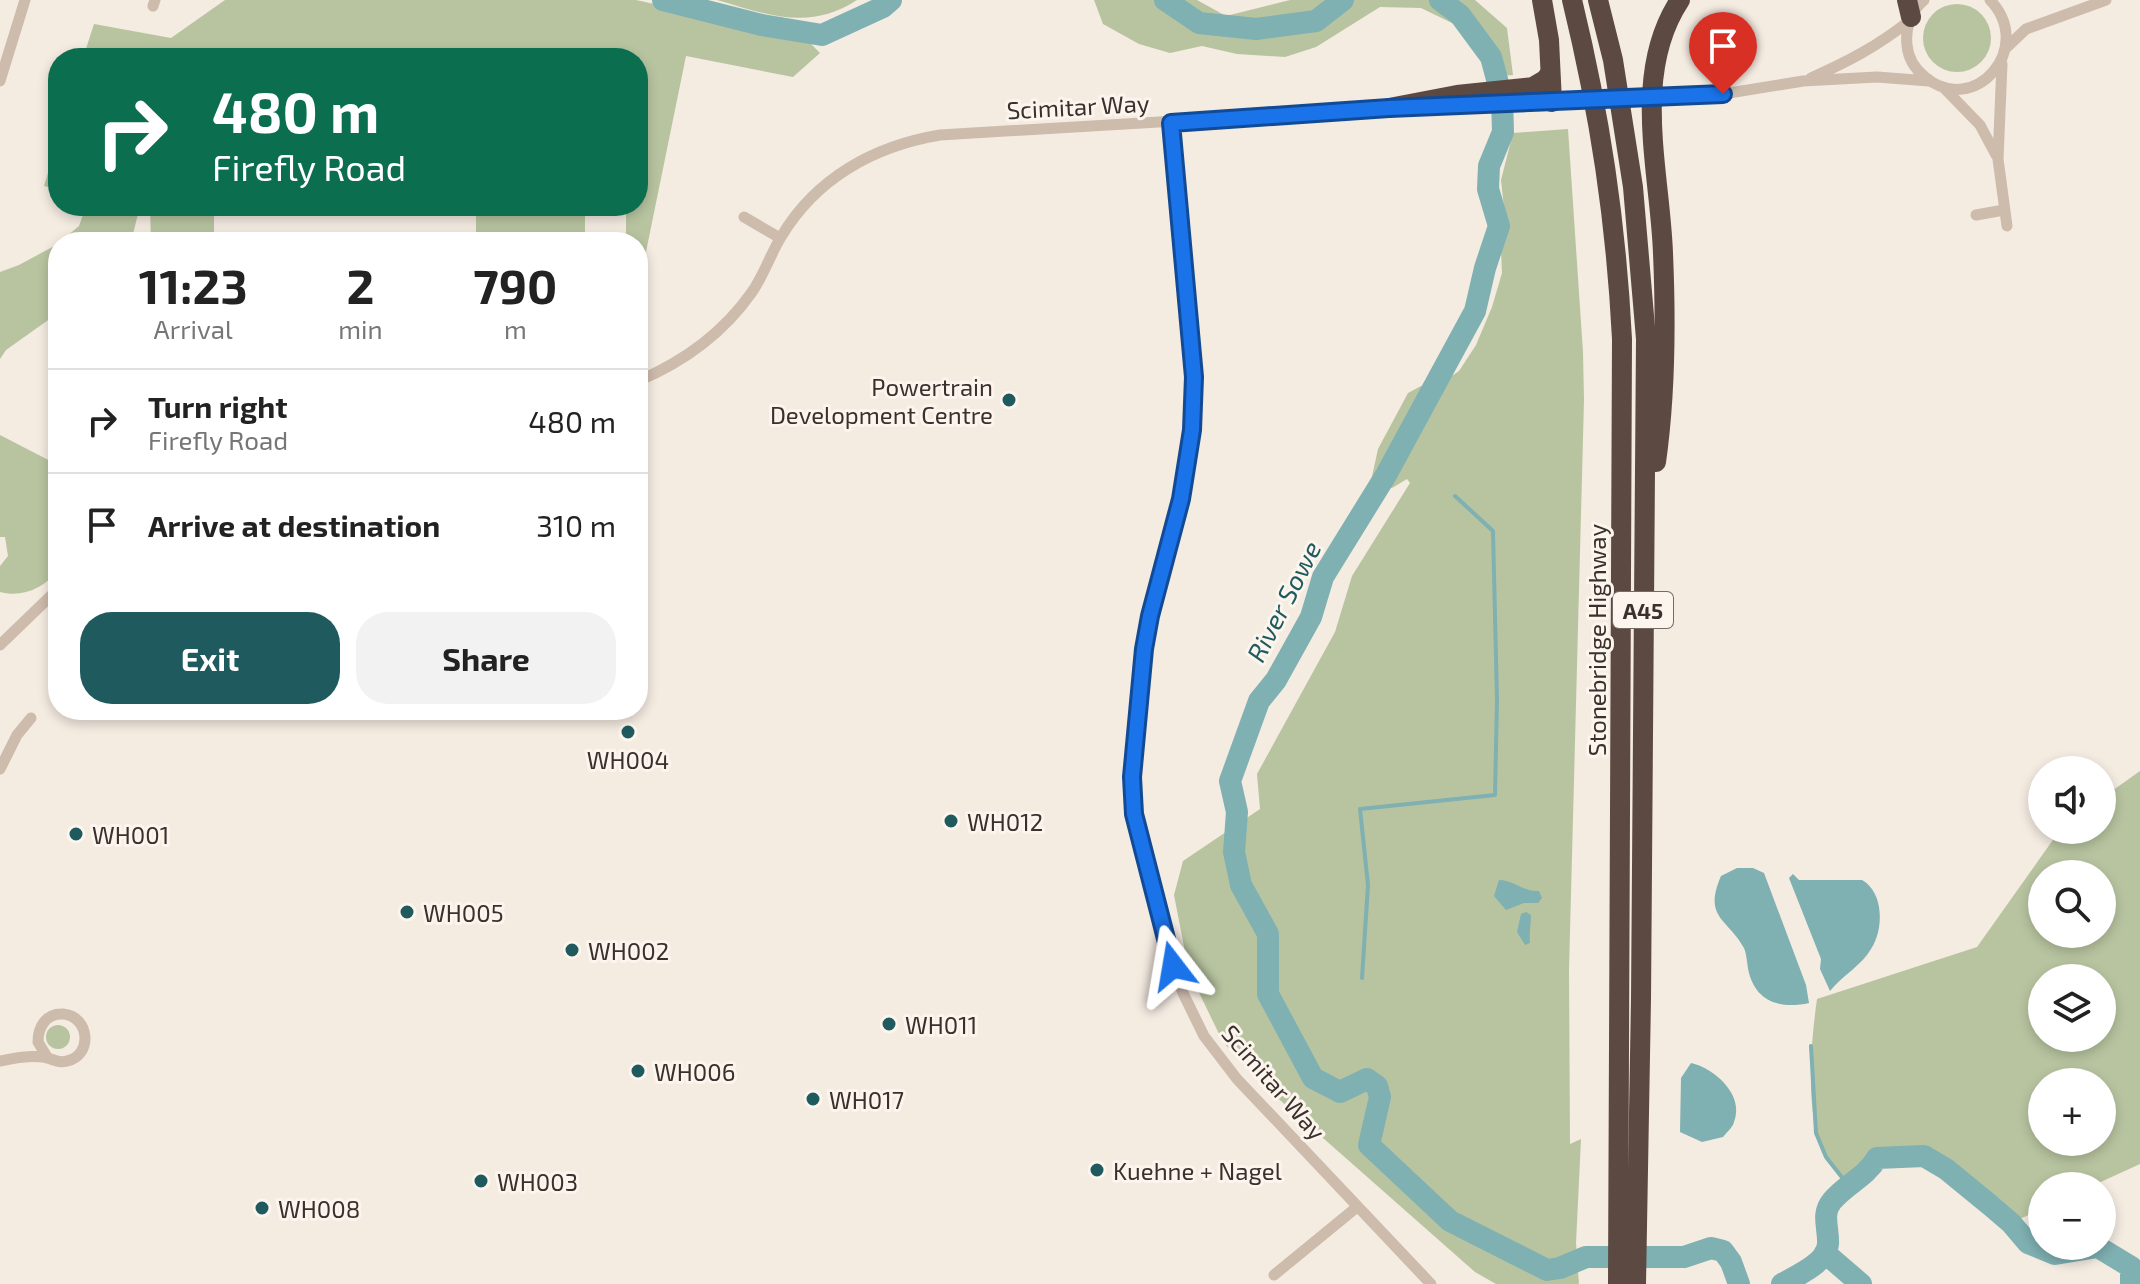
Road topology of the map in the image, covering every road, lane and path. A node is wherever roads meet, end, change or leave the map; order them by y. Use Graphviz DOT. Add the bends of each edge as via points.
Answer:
graph roads {
  1 [pos="25,0"];
  2 [pos="1542,0"];
  3 [pos="1572,0"];
  4 [pos="1598,0"];
  5 [pos="1680,0"];
  6 [pos="1924,0"];
  7 [pos="1990,0"];
  8 [pos="2106,0"];
  9 [pos="1909,13"];
  10 [pos="2006,48"];
  11 [pos="2002,61"];
  12 [pos="0,81"];
  13 [pos="1803,81"];
  14 [pos="1929,81"];
  15 [pos="1942,87"];
  16 [pos="1547,99"];
  17 [pos="1389,108"];
  18 [pos="1171,123"];
  19 [pos="1998,159"];
  20 [pos="2004,210"];
  21 [pos="1976,215"];
  22 [pos="744,217"];
  23 [pos="2007,226"];
  24 [pos="780,238"];
  25 [pos="648,376"];
  26 [pos="1644,550"];
  27 [pos="48,599"];
  28 [pos="0,645"];
  29 [pos="31,718"];
  30 [pos="0,769"];
  31 [pos="38,1038"];
  32 [pos="47,1057"];
  33 [pos="15,1058"];
  34 [pos="0,1061"];
  35 [pos="1357,1207"];
  36 [pos="1621,1228"];
  37 [pos="1274,1275"];
  38 [pos="1617,1283"];
  39 [pos="1431,1284"];
  40 [pos="1642,1284"];
  1 -- 12 [label="street"];
  2 -- 16 [label="highway" via="1550,74"];
  3 -- 36 [label="highway, Stonebridge Highway / A45" via="1609,182 1621,324"];
  4 -- 26 [label="highway, Stonebridge Highway / A45" via="1625,128 1640,252 1646,339"];
  5 -- 26 [label="highway" via="1654,62 1665,395"];
  6 -- 9 [label="street"];
  7 -- 10 [label="street" via="2004,21"];
  8 -- 10 [label="street" via="2026,29"];
  9 -- 13 [label="street" via="1881,44"];
  9 -- 14 [label="street" via="1907,48"];
  10 -- 11 [label="street"];
  11 -- 15 [label="street" via="1994,73 1970,87"];
  11 -- 19 [label="street"];
  13 -- 14 [label="street"];
  13 -- 16 [label="street, bridge" via="1723,94"];
  14 -- 15 [label="street"];
  15 -- 19 [label="street" via="1980,125"];
  16 -- 17 [label="highway"];
  17 -- 18 [label="street"];
  18 -- 24 [label="street, Scimitar Way" via="940,135 894,146 841,172 800,209"];
  18 -- 35 [label="street, Scimitar Way" via="1190,321 1193,419 1181,499 1144,649 1132,777 1134,814 1173,966 1204,1036 1237,1079"];
  19 -- 20 [label="street"];
  20 -- 21 [label="street"];
  20 -- 23 [label="street"];
  22 -- 24 [label="street"];
  24 -- 25 [label="street, Scimitar Way" via="752,291 726,322 678,361"];
  26 -- 36 [label="highway, Stonebridge Highway / A45" via="1641,984"];
  27 -- 28 [label="street"];
  29 -- 30 [label="street"];
  31 -- 32 [label="street"];
  31 -- 32 [label="street" via="44,1022 59,1014 73,1016 84,1028 86,1041 78,1056 63,1062"];
  31 -- 33 [label="street"];
  32 -- 33 [label="street"];
  33 -- 34 [label="street"];
  35 -- 37 [label="street"];
  35 -- 39 [label="street, Scimitar Way"];
  36 -- 38 [label="highway, Stonebridge Highway / A45"];
  36 -- 40 [label="highway"];
}
